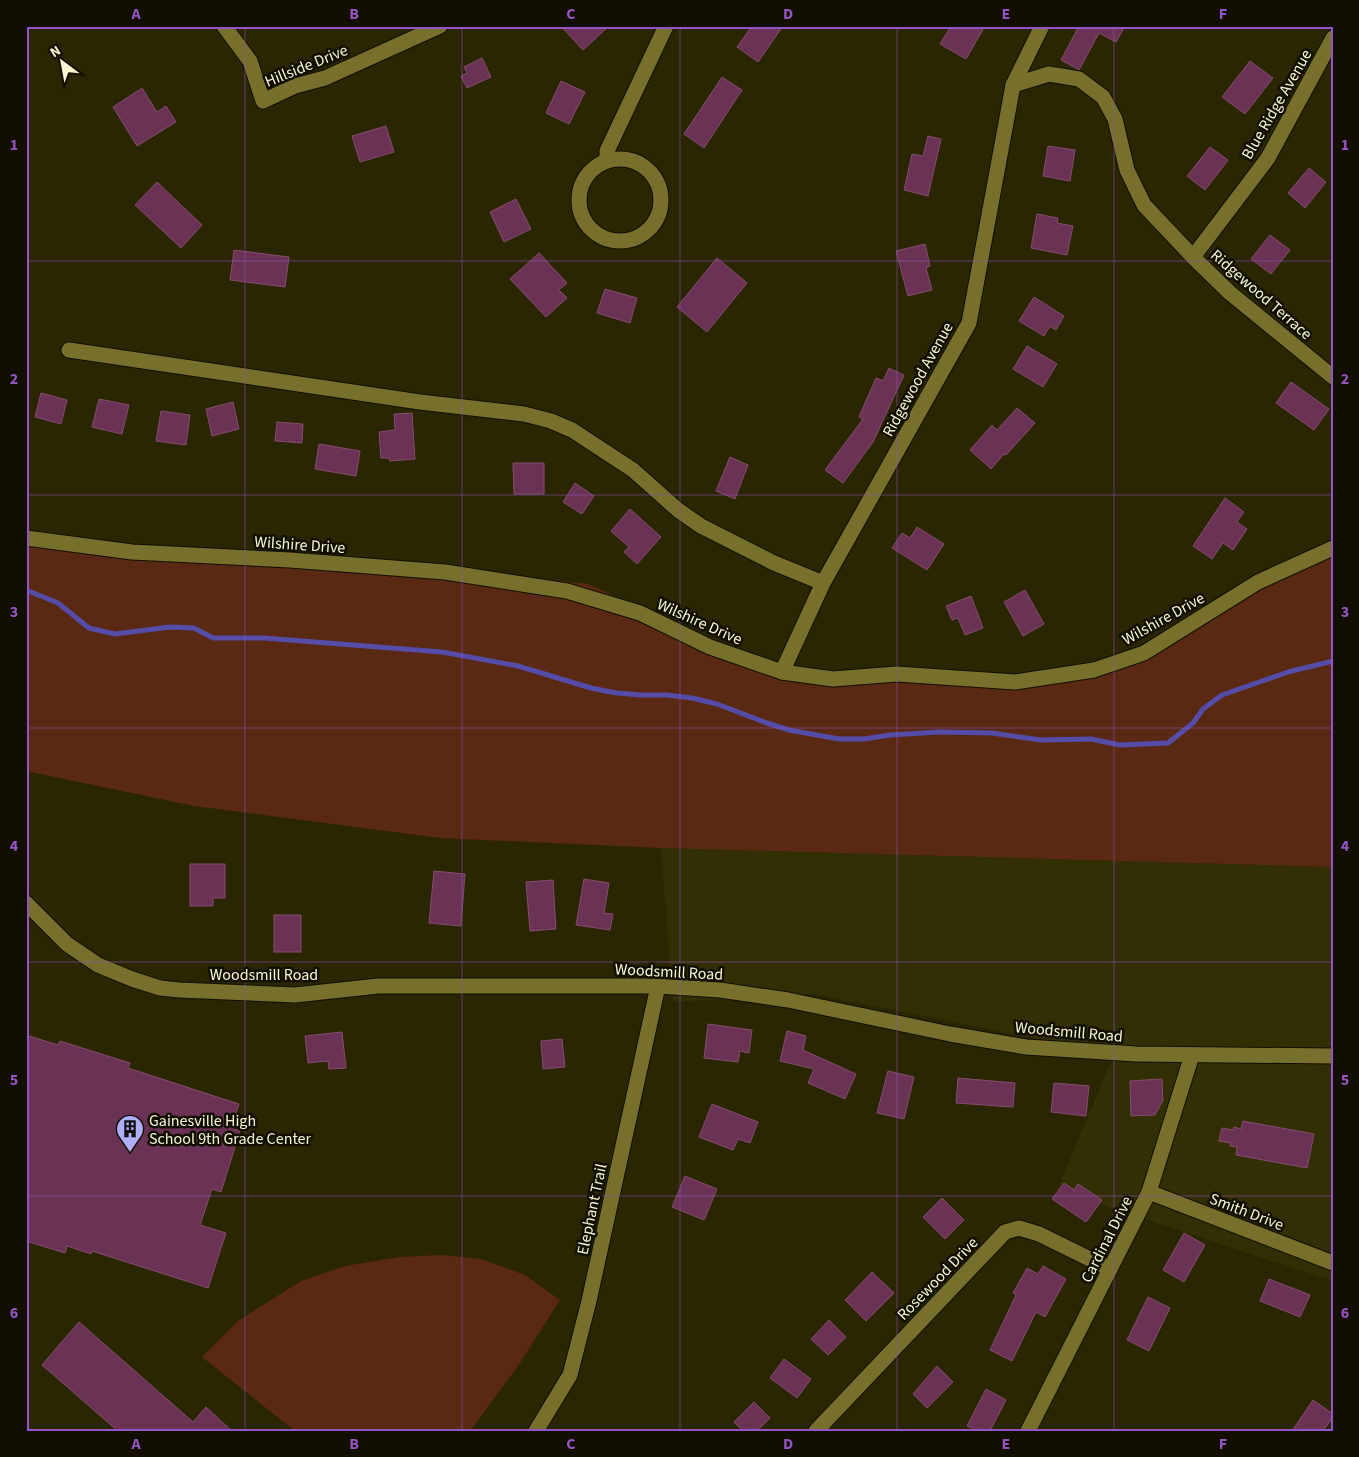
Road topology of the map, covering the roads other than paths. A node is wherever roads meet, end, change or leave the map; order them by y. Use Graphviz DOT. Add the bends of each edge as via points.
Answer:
graph roads {
  1 [pos="224,26"];
  2 [pos="440,26"];
  3 [pos="666,26"];
  4 [pos="1042,26"];
  5 [pos="1333,38"];
  6 [pos="1013,85"];
  7 [pos="607,161"];
  8 [pos="1193,256"];
  9 [pos="69,350"];
  10 [pos="1333,377"];
  11 [pos="26,538"];
  12 [pos="1333,548"];
  13 [pos="823,582"];
  14 [pos="782,672"];
  15 [pos="26,903"];
  16 [pos="658,986"];
  17 [pos="1192,1055"];
  18 [pos="1333,1056"];
  19 [pos="1149,1192"];
  20 [pos="1333,1263"];
  21 [pos="1110,1269"];
  22 [pos="536,1431"];
  23 [pos="816,1431"];
  24 [pos="1028,1431"];
  1 -- 2 [label="street, Hillside Drive" via="250,61 263,101 294,86 325,78"];
  3 -- 7 [label="street" via="606,151"];
  4 -- 6 [label="street, Ridgewood Avenue"];
  5 -- 8 [label="street, Blue Ridge Avenue" via="1268,158"];
  6 -- 8 [label="street, Ridgewood Terrace" via="1049,74 1079,80 1103,97 1115,119 1128,170 1144,205"];
  6 -- 13 [label="street, Ridgewood Avenue" via="969,323"];
  7 -- 7 [label="street" via="635,161 647,168 661,192 657,220 648,231 623,242 598,235 581,215 580,189 586,177"];
  8 -- 10 [label="street, Ridgewood Terrace" via="1230,293"];
  9 -- 13 [label="street" via="524,414 551,421 572,430 633,470 701,526 774,563"];
  11 -- 14 [label="street, Wilshire Drive" via="132,552 445,572 567,591 640,613 710,647"];
  12 -- 14 [label="street, Wilshire Drive" via="1258,582 1144,653 1094,670 1015,682 897,674 833,678"];
  13 -- 14 [label="street, Ridgewood Avenue"];
  15 -- 16 [label="street, Woodsmill Road" via="67,944 98,965 160,988 295,995 378,986"];
  16 -- 17 [label="street, Woodsmill Road" via="720,990 788,1000 1026,1047"];
  16 -- 22 [label="street, Elephant Trail" via="570,1375"];
  17 -- 18 [label="street, Woodsmill Road"];
  17 -- 19 [label="street, Cardinal Drive"];
  19 -- 20 [label="street, Smith Drive"];
  19 -- 21 [label="street, Cardinal Drive"];
  21 -- 23 [label="street, Rosewood Drive" via="1039,1234 1019,1228 1005,1232"];
  21 -- 24 [label="street, Cardinal Drive"];
}
